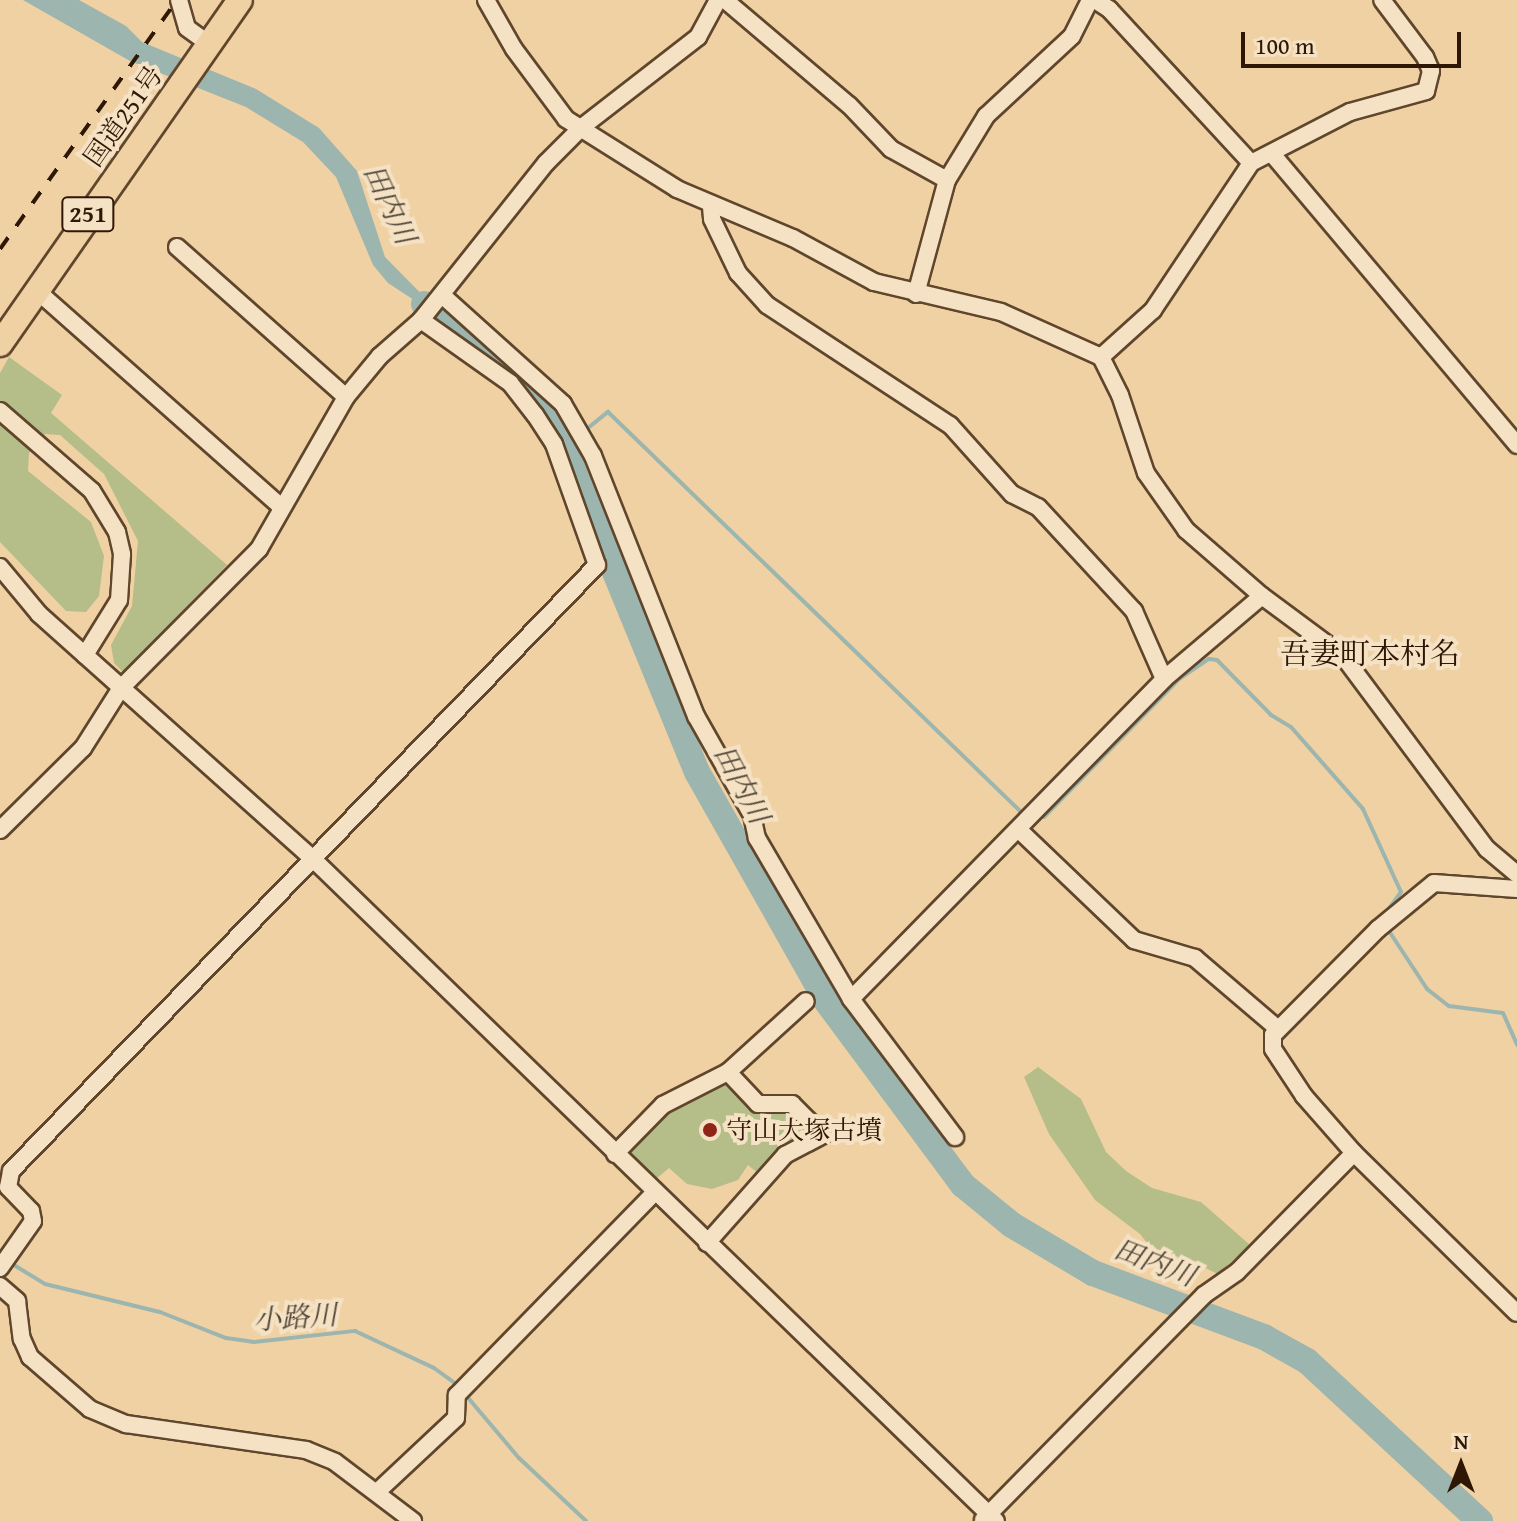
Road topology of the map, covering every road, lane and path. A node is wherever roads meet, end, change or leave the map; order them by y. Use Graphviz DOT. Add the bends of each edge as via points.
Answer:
graph roads {
  1 [pos="179,0"];
  2 [pos="240,0"];
  3 [pos="486,0"];
  4 [pos="718,0"];
  5 [pos="725,0"];
  6 [pos="1093,0"];
  7 [pos="1382,0"];
  8 [pos="207,44"];
  9 [pos="582,127"];
  10 [pos="1273,155"];
  11 [pos="1251,163"];
  12 [pos="947,180"];
  13 [pos="711,207"];
  14 [pos="177,247"];
  15 [pos="35,289"];
  16 [pos="916,294"];
  17 [pos="440,297"];
  18 [pos="422,318"];
  19 [pos="0,344"];
  20 [pos="1101,357"];
  21 [pos="346,397"];
  22 [pos="0,411"];
  23 [pos="1517,445"];
  24 [pos="280,506"];
  25 [pos="0,567"];
  26 [pos="1262,596"];
  27 [pos="85,655"];
  28 [pos="1164,679"];
  29 [pos="121,688"];
  30 [pos="1018,829"];
  31 [pos="0,830"];
  32 [pos="313,859"];
  33 [pos="1517,874"];
  34 [pos="1517,889"];
  35 [pos="851,999"];
  36 [pos="806,1001"];
  37 [pos="1278,1029"];
  38 [pos="728,1072"];
  39 [pos="955,1137"];
  40 [pos="1354,1153"];
  41 [pos="615,1154"];
  42 [pos="655,1192"];
  43 [pos="707,1243"];
  44 [pos="4,1262"];
  45 [pos="0,1286"];
  46 [pos="1517,1313"];
  47 [pos="377,1492"];
  48 [pos="989,1519"];
  49 [pos="413,1521"];
  1 -- 8 [label="street" via="183,22"];
  2 -- 8 [label="highway, 国道251号 / 251"];
  3 -- 9 [label="street" via="558,107"];
  4 -- 9 [label="street" via="698,37"];
  5 -- 12 [label="street" via="849,105 891,149"];
  6 -- 11 [label="street" via="1109,9"];
  6 -- 12 [label="street" via="1072,36 986,116"];
  7 -- 10 [label="street" via="1425,57 1431,83 1417,96 1350,112"];
  8 -- 15 [label="highway, 国道251号 / 251"];
  9 -- 13 [label="street"];
  9 -- 17 [label="street" via="546,163"];
  10 -- 11 [label="street"];
  10 -- 23 [label="street"];
  11 -- 20 [label="street" via="1153,310"];
  12 -- 16 [label="street"];
  13 -- 16 [label="street" via="793,238 874,282"];
  13 -- 28 [label="street" via="738,273 767,305 950,425 1012,494 1038,507 1134,611"];
  14 -- 21 [label="street"];
  15 -- 19 [label="highway, 国道251号 / 251"];
  15 -- 24 [label="street"];
  16 -- 20 [label="street" via="1001,312"];
  17 -- 18 [label="street"];
  17 -- 35 [label="street" via="563,404 593,456 696,716 752,815 757,838"];
  18 -- 21 [label="street"];
  18 -- 32 [label="street" via="510,383 535,415 554,444 597,565"];
  20 -- 26 [label="street" via="1146,473 1186,530"];
  21 -- 24 [label="street"];
  22 -- 27 [label="street" via="110,513 120,543 119,600"];
  24 -- 29 [label="street" via="259,549"];
  25 -- 27 [label="street" via="39,614"];
  26 -- 28 [label="street"];
  26 -- 33 [label="street" via="1343,656 1487,849"];
  27 -- 29 [label="street"];
  28 -- 30 [label="street"];
  29 -- 31 [label="street" via="83,748"];
  29 -- 32 [label="street"];
  30 -- 35 [label="street"];
  30 -- 37 [label="street" via="1134,940 1195,958"];
  32 -- 41 [label="street"];
  32 -- 44 [label="street" via="11,1171 8,1187 31,1211 33,1221"];
  34 -- 37 [label="street" via="1434,883 1378,929"];
  35 -- 39 [label="street"];
  36 -- 38 [label="street"];
  37 -- 40 [label="street" via="1273,1049 1304,1096"];
  38 -- 41 [label="street" via="663,1105"];
  38 -- 43 [label="street" via="758,1104 792,1104 823,1135 785,1155"];
  40 -- 46 [label="street"];
  40 -- 48 [label="street" via="1237,1272 1180,1319"];
  41 -- 42 [label="street"];
  42 -- 43 [label="street"];
  42 -- 47 [label="street" via="462,1390 456,1418"];
  43 -- 48 [label="street"];
  45 -- 47 [label="street" via="17,1301 30,1357 108,1419 306,1450 335,1462"];
  47 -- 49 [label="street"];
}
